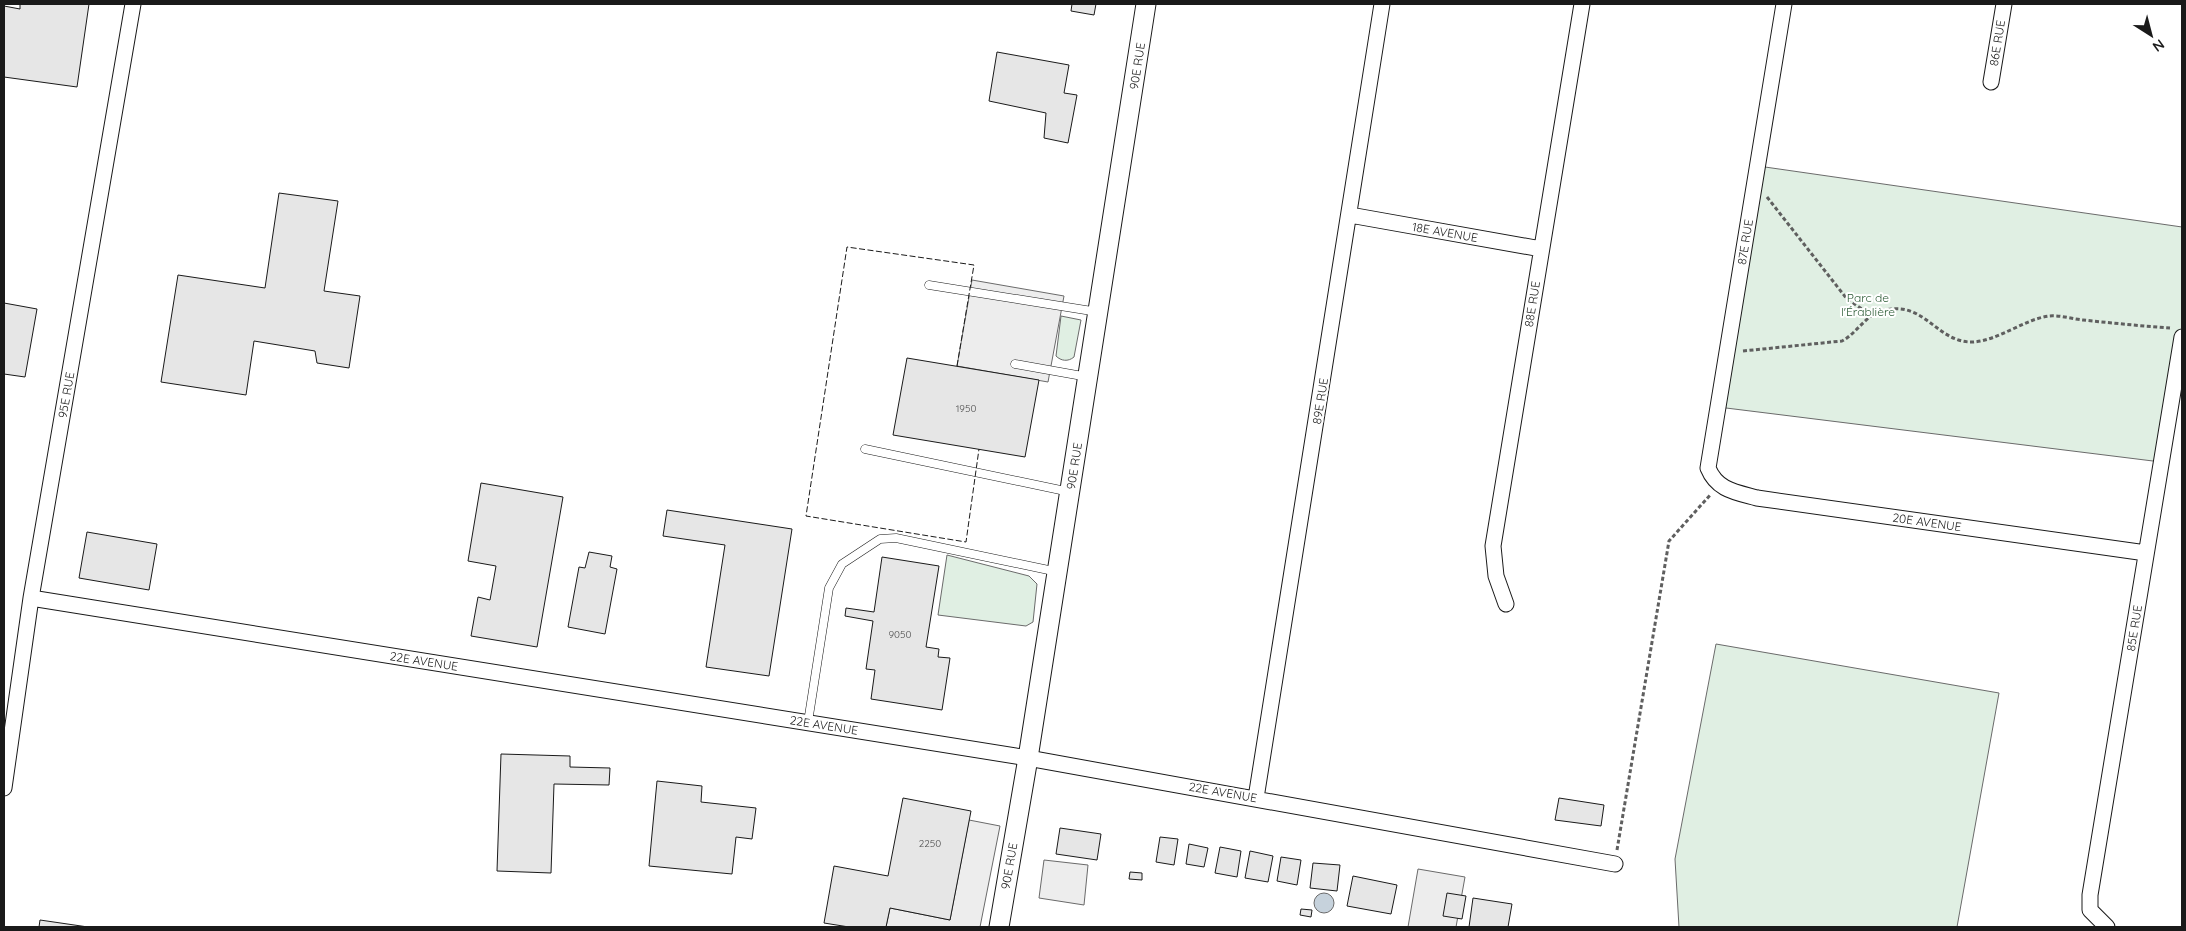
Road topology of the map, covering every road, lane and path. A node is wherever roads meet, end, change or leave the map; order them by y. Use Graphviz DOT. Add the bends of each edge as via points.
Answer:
graph roads {
  1 [pos="133,4"];
  2 [pos="1146,4"];
  3 [pos="1382,4"];
  4 [pos="1582,4"];
  5 [pos="1784,4"];
  6 [pos="2004,4"];
  7 [pos="1991,82"];
  8 [pos="1754,185"];
  9 [pos="1350,215"];
  10 [pos="1541,250"];
  11 [pos="929,285"];
  12 [pos="1098,312"];
  13 [pos="1871,315"];
  14 [pos="2178,333"];
  15 [pos="1727,352"];
  16 [pos="1015,364"];
  17 [pos="1088,377"];
  18 [pos="865,449"];
  19 [pos="1716,482"];
  20 [pos="1070,492"];
  21 [pos="2146,553"];
  22 [pos="1058,572"];
  23 [pos="30,598"];
  24 [pos="1506,604"];
  25 [pos="808,722"];
  26 [pos="1028,758"];
  27 [pos="4,788"];
  28 [pos="1256,798"];
  29 [pos="1615,864"];
  30 [pos="2101,923"];
  31 [pos="999,927"];
  1 -- 23 [label="street, 95E RUE"];
  2 -- 12 [label="street, 90E RUE"];
  3 -- 9 [label="street, 89E RUE"];
  4 -- 10 [label="street, 88E RUE"];
  5 -- 8 [label="street, 87E RUE"];
  6 -- 7 [label="street, 86E RUE"];
  8 -- 13 [label="path" via="1776,206 1847,298"];
  8 -- 15 [label="street, 87E RUE"];
  9 -- 10 [label="street, 18E AVENUE"];
  9 -- 28 [label="street, 89E RUE"];
  10 -- 24 [label="street, 88E RUE" via="1493,546 1496,576"];
  11 -- 12 [label="lane"];
  12 -- 17 [label="street, 90E RUE"];
  13 -- 14 [label="path" via="1882,310 1914,311 1948,336 1962,342 1990,338 2049,316"];
  13 -- 15 [label="path" via="1842,341"];
  14 -- 21 [label="street, 85E RUE"];
  15 -- 19 [label="street, 87E RUE" via="1708,468"];
  16 -- 17 [label="lane"];
  17 -- 20 [label="street, 90E RUE"];
  18 -- 20 [label="lane"];
  19 -- 21 [label="street, 20E AVENUE" via="1730,491 1757,498"];
  19 -- 29 [label="path" via="1669,541"];
  20 -- 22 [label="street, 90E RUE"];
  21 -- 30 [label="street, 85E RUE" via="2090,895 2090,910"];
  22 -- 25 [label="lane" via="896,538 880,539 842,564 830,588"];
  22 -- 26 [label="street, 90E RUE"];
  23 -- 25 [label="street, 22E AVENUE"];
  23 -- 27 [label="street, 95E RUE"];
  25 -- 26 [label="street, 22E AVENUE"];
  26 -- 28 [label="street, 22E AVENUE"];
  26 -- 31 [label="street, 90E RUE"];
  28 -- 29 [label="street, 22E AVENUE"];
}
